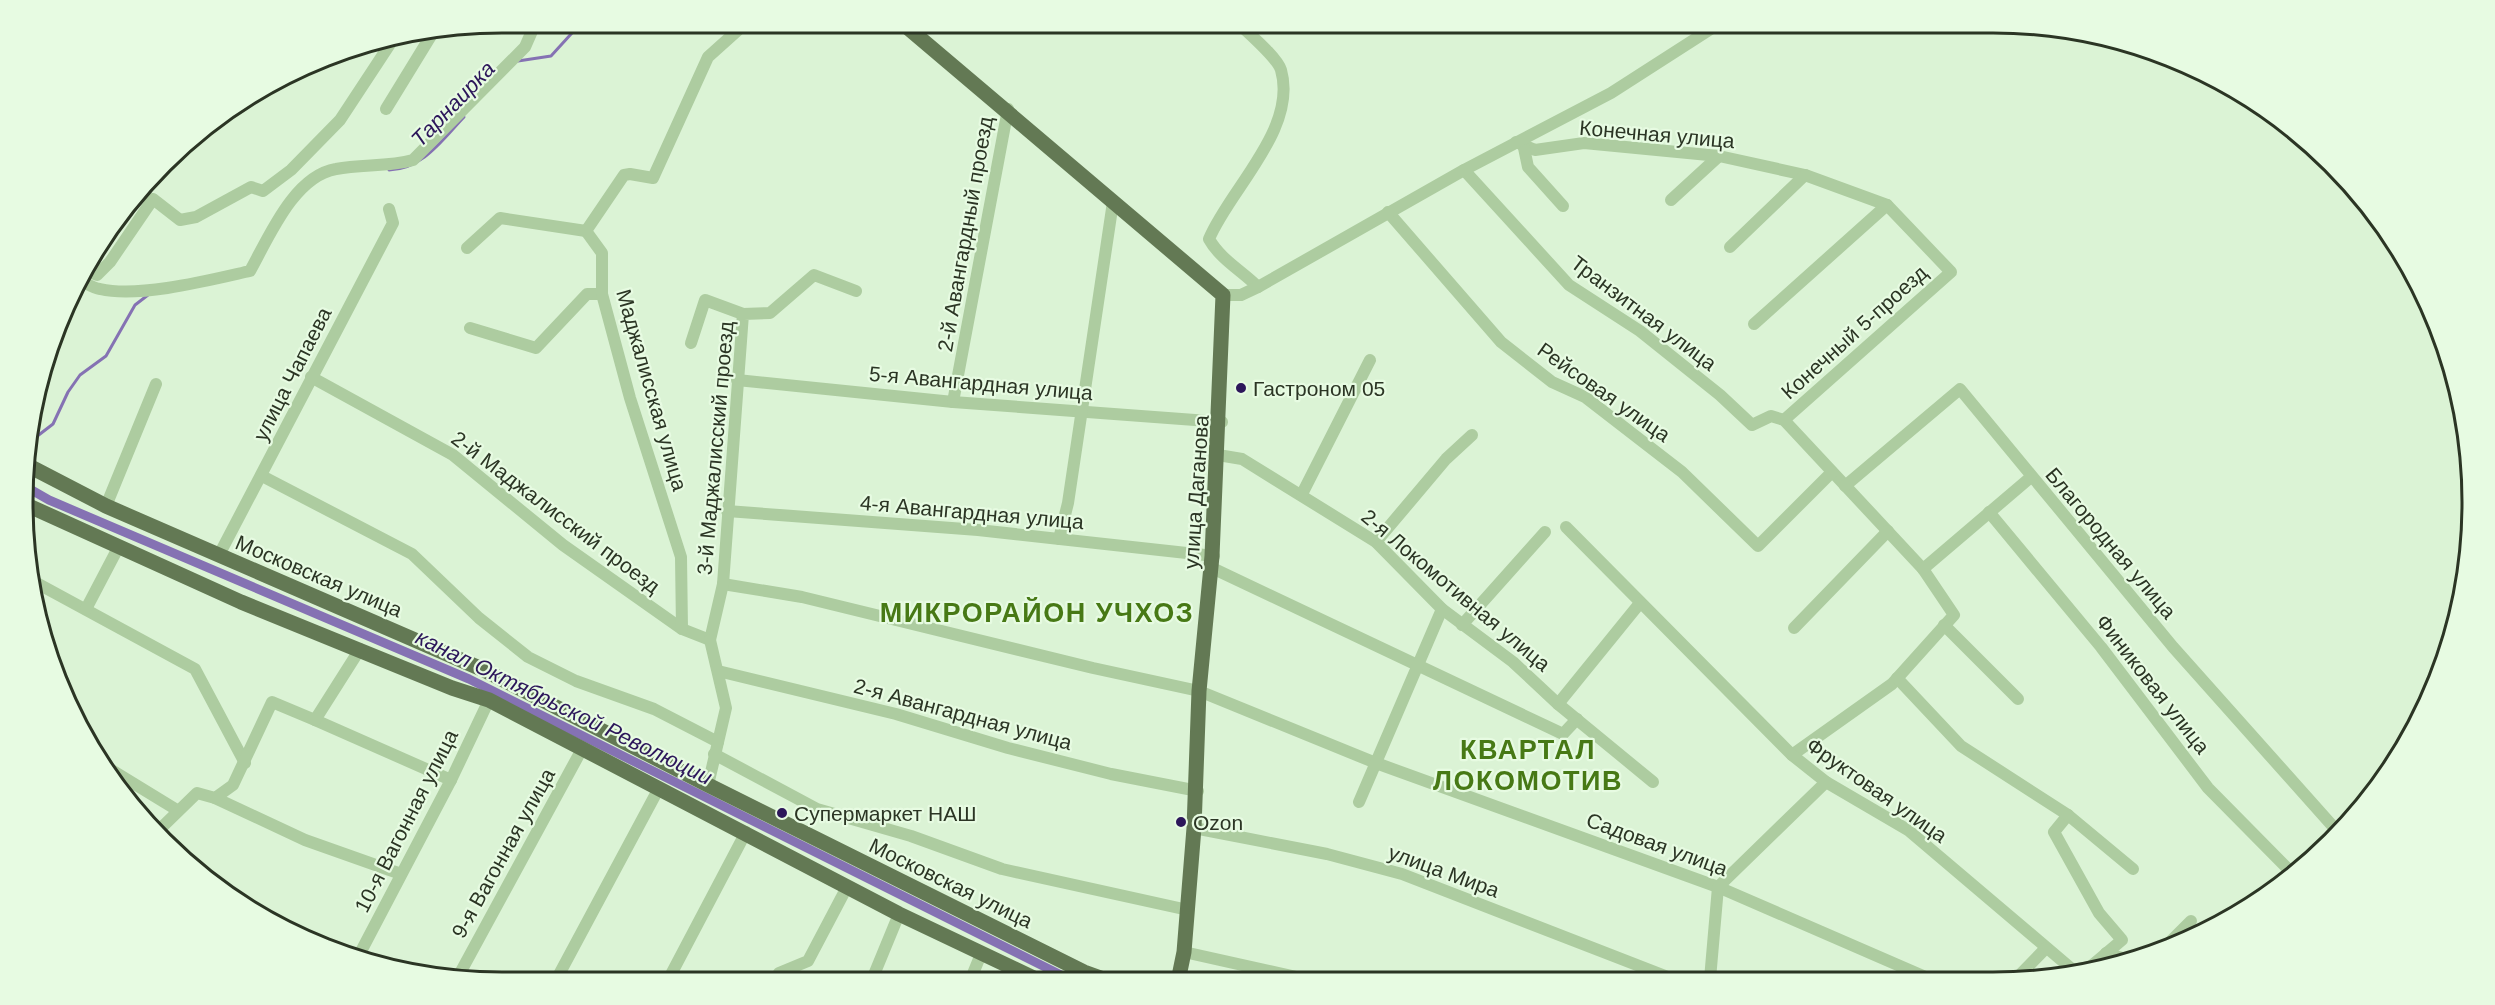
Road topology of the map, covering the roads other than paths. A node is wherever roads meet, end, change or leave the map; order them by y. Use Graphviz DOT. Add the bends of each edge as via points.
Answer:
graph roads {
  1 [pos="531,33"];
  2 [pos="735,33"];
  3 [pos="915,33"];
  4 [pos="919,33"];
  5 [pos="1248,33"];
  6 [pos="1704,33"];
  7 [pos="429,39"];
  8 [pos="388,47"];
  9 [pos="386,109"];
  10 [pos="1007,110"];
  11 [pos="1520,145"];
  12 [pos="1719,156"];
  13 [pos="1464,170"];
  14 [pos="1805,175"];
  15 [pos="1114,200"];
  16 [pos="1671,200"];
  17 [pos="1887,205"];
  18 [pos="1563,206"];
  19 [pos="389,209"];
  20 [pos="1388,212"];
  21 [pos="586,231"];
  22 [pos="1730,247"];
  23 [pos="467,248"];
  24 [pos="1951,272"];
  25 [pos="93,274"];
  26 [pos="87,284"];
  27 [pos="1258,287"];
  28 [pos="856,291"];
  29 [pos="602,294"];
  30 [pos="1224,295"];
  31 [pos="743,314"];
  32 [pos="1754,324"];
  33 [pos="470,328"];
  34 [pos="691,343"];
  35 [pos="1370,360"];
  36 [pos="311,376"];
  37 [pos="737,380"];
  38 [pos="156,384"];
  39 [pos="953,402"];
  40 [pos="1080,412"];
  41 [pos="1784,420"];
  42 [pos="1220,422"];
  43 [pos="1472,435"];
  44 [pos="1219,455"];
  45 [pos="34,469"];
  46 [pos="1832,472"];
  47 [pos="262,476"];
  48 [pos="2031,477"];
  49 [pos="1845,486"];
  50 [pos="1302,494"];
  51 [pos="106,506"];
  52 [pos="33,508"];
  53 [pos="727,511"];
  54 [pos="1989,512"];
  55 [pos="1566,527"];
  56 [pos="1888,531"];
  57 [pos="1545,532"];
  58 [pos="1059,539"];
  59 [pos="1376,542"];
  60 [pos="118,548"];
  61 [pos="219,555"];
  62 [pos="1212,562"];
  63 [pos="1923,569"];
  64 [pos="723,584"];
  65 [pos="41,585"];
  66 [pos="1640,603"];
  67 [pos="86,609"];
  68 [pos="1442,609"];
  69 [pos="1462,625"];
  70 [pos="1944,625"];
  71 [pos="1794,628"];
  72 [pos="682,629"];
  73 [pos="710,640"];
  74 [pos="360,649"];
  75 [pos="1418,664"];
  76 [pos="718,671"];
  77 [pos="1897,678"];
  78 [pos="1200,692"];
  79 [pos="2018,699"];
  80 [pos="489,700"];
  81 [pos="1558,704"];
  82 [pos="315,720"];
  83 [pos="1577,720"];
  84 [pos="716,748"];
  85 [pos="582,749"];
  86 [pos="1792,754"];
  87 [pos="1376,762"];
  88 [pos="245,763"];
  89 [pos="122,777"];
  90 [pos="451,780"];
  91 [pos="1653,782"];
  92 [pos="1826,782"];
  93 [pos="708,785"];
  94 [pos="659,788"];
  95 [pos="1197,791"];
  96 [pos="215,798"];
  97 [pos="1359,802"];
  98 [pos="177,810"];
  99 [pos="2068,815"];
  100 [pos="163,826"];
  101 [pos="2332,826"];
  102 [pos="1195,829"];
  103 [pos="746,832"];
  104 [pos="2287,868"];
  105 [pos="2133,869"];
  106 [pos="401,874"];
  107 [pos="847,887"];
  108 [pos="1718,887"];
  109 [pos="1186,910"];
  110 [pos="899,914"];
  111 [pos="2191,921"];
  112 [pos="2181,932"];
  113 [pos="2046,948"];
  114 [pos="362,950"];
  115 [pos="1185,952"];
  116 [pos="2106,953"];
  117 [pos="981,954"];
  118 [pos="2115,956"];
  119 [pos="2098,960"];
  120 [pos="2068,966"];
  121 [pos="462,970"];
  122 [pos="2024,971"];
  123 [pos="560,972"];
  124 [pos="672,972"];
  125 [pos="781,972"];
  126 [pos="876,972"];
  127 [pos="974,972"];
  128 [pos="1020,972"];
  129 [pos="1083,972"];
  130 [pos="1182,972"];
  131 [pos="1274,972"];
  132 [pos="1655,972"];
  133 [pos="1711,972"];
  134 [pos="1914,972"];
  1 -- 26 [label="street" via="525,47 413,160 397,165 334,169 314,177 296,192 250,271 124,292"];
  2 -- 21 [label="street" via="708,57 653,178 624,175"];
  3 -- 10 [label="main road"];
  4 -- 10 [label="main road"];
  5 -- 27 [label="street" via="1280,68 1282,94 1273,132 1209,238 1216,252"];
  6 -- 11 [label="street"];
  7 -- 9 [label="street"];
  8 -- 25 [label="street" via="340,120 291,170 263,191 252,188 196,218 180,220 153,199 110,262"];
  10 -- 15 [label="main road"];
  10 -- 39 [label="street, 2-й Авангардный проезд"];
  11 -- 12 [label="street, Конечная улица" via="1535,150 1584,143"];
  11 -- 13 [label="street, Конечная улица"];
  11 -- 18 [label="street" via="1528,167"];
  12 -- 14 [label="street, Конечная улица"];
  12 -- 16 [label="street"];
  13 -- 20 [label="street, Конечная улица"];
  13 -- 41 [label="street, Транзитная улица" via="1569,285 1640,331 1752,425 1771,416"];
  14 -- 17 [label="street, Конечная улица"];
  14 -- 22 [label="street"];
  15 -- 30 [label="main road"];
  15 -- 40 [label="street"];
  17 -- 24 [label="street, Конечная улица"];
  17 -- 32 [label="street"];
  19 -- 36 [label="street, улица Чапаева" via="393,223"];
  20 -- 27 [label="street, Конечная улица"];
  20 -- 46 [label="street, Рейсовая улица" via="1501,342 1552,382 1585,397 1682,472 1758,546"];
  21 -- 23 [label="street" via="500,218"];
  21 -- 29 [label="street, Маджалисская улица" via="602,254"];
  24 -- 41 [label="street, Конечный 5-проезд"];
  27 -- 30 [label="street, Конечная улица" via="1241,295"];
  28 -- 31 [label="street, 3-й Маджалисский проезд" via="814,274 770,313"];
  29 -- 33 [label="street" via="587,294 536,348"];
  29 -- 72 [label="street, Маджалисская улица" via="630,398 681,557"];
  30 -- 42 [label="main road, улица Даганова"];
  31 -- 34 [label="street" via="705,300"];
  31 -- 37 [label="street, 3-й Маджалисский проезд"];
  35 -- 50 [label="street"];
  36 -- 47 [label="street, улица Чапаева"];
  36 -- 72 [label="street, 2-й Маджалисский проезд" via="453,455 563,545"];
  37 -- 39 [label="street, 5-я Авангардная улица"];
  37 -- 53 [label="street, 3-й Маджалисский проезд"];
  38 -- 51 [label="street"];
  39 -- 40 [label="street, 5-я Авангардная улица"];
  40 -- 42 [label="street, 5-я Авангардная улица"];
  40 -- 58 [label="street"];
  41 -- 46 [label="street"];
  42 -- 44 [label="main road, улица Даганова"];
  43 -- 59 [label="street" via="1446,459"];
  44 -- 50 [label="street, 2-я Локомотивная улица" via="1242,459"];
  44 -- 62 [label="main road, улица Даганова"];
  45 -- 51 [label="main road, Московская улица"];
  46 -- 49 [label="street"];
  47 -- 61 [label="street, улица Чапаева"];
  47 -- 84 [label="street" via="412,554 479,618 528,657 576,681 654,709"];
  48 -- 49 [label="street, Благородная улица" via="1960,389"];
  48 -- 54 [label="street"];
  48 -- 101 [label="street, Благородная улица" via="2172,647"];
  49 -- 56 [label="street"];
  50 -- 59 [label="street, 2-я Локомотивная улица"];
  51 -- 61 [label="main road, Московская улица"];
  52 -- 60 [label="main road"];
  53 -- 58 [label="street, 4-я Авангардная улица"];
  53 -- 64 [label="street, 3-й Маджалисский проезд"];
  54 -- 63 [label="street"];
  54 -- 104 [label="street, Финиковая улица" via="2101,647 2208,788"];
  55 -- 66 [label="street, Фруктовая улица"];
  56 -- 63 [label="street"];
  56 -- 71 [label="street"];
  57 -- 69 [label="street"];
  58 -- 62 [label="street, 4-я Авангардная улица"];
  59 -- 68 [label="street, 2-я Локомотивная улица"];
  60 -- 67 [label="street"];
  60 -- 74 [label="main road"];
  61 -- 93 [label="main road, Московская улица" via="484,670"];
  62 -- 75 [label="street, 4-я Авангардная улица"];
  62 -- 78 [label="main road, улица Даганова"];
  63 -- 70 [label="street" via="1954,615"];
  64 -- 73 [label="street, 3-й Маджалисский проезд"];
  64 -- 78 [label="street, Садовая улица" via="802,597"];
  65 -- 67 [label="street"];
  66 -- 81 [label="street"];
  66 -- 86 [label="street, Фруктовая улица"];
  67 -- 88 [label="street" via="195,669"];
  68 -- 69 [label="street, 2-я Локомотивная улица"];
  68 -- 75 [label="street"];
  69 -- 81 [label="street, 2-я Локомотивная улица" via="1513,662"];
  70 -- 77 [label="street"];
  70 -- 79 [label="street"];
  72 -- 73 [label="street, 2-й Маджалисский проезд"];
  73 -- 76 [label="street"];
  74 -- 80 [label="main road"];
  74 -- 82 [label="street"];
  75 -- 83 [label="street, 4-я Авангардная улица" via="1563,734"];
  75 -- 87 [label="street"];
  76 -- 84 [label="street" via="726,708"];
  76 -- 95 [label="street, 2-я Авангардная улица" via="896,714 1077,765"];
  77 -- 86 [label="street"];
  77 -- 99 [label="street" via="1961,746"];
  78 -- 87 [label="street, Садовая улица"];
  78 -- 95 [label="main road, улица Даганова"];
  80 -- 85 [label="main road"];
  80 -- 90 [label="street, 10-я Вагонная улица"];
  81 -- 83 [label="street, 2-я Локомотивная улица"];
  82 -- 88 [label="street" via="272,702"];
  82 -- 90 [label="street"];
  83 -- 91 [label="street, 2-я Локомотивная улица"];
  84 -- 93 [label="street"];
  84 -- 109 [label="street" via="817,809 911,836 1002,869"];
  85 -- 94 [label="main road"];
  85 -- 121 [label="street, 9-я Вагонная улица"];
  86 -- 92 [label="street, Фруктовая улица"];
  87 -- 97 [label="street"];
  87 -- 108 [label="street, Садовая улица"];
  88 -- 96 [label="street" via="234,785"];
  89 -- 98 [label="street"];
  90 -- 106 [label="street, 10-я Вагонная улица"];
  92 -- 108 [label="street"];
  92 -- 113 [label="street, Фруктовая улица" via="1908,830"];
  93 -- 129 [label="main road, Московская улица"];
  94 -- 103 [label="main road"];
  94 -- 123 [label="street"];
  95 -- 102 [label="main road, улица Даганова"];
  96 -- 98 [label="street" via="197,793"];
  96 -- 106 [label="street" via="304,840"];
  98 -- 100 [label="street"];
  99 -- 105 [label="street"];
  99 -- 116 [label="street" via="2054,832 2099,913 2122,940"];
  102 -- 109 [label="main road, улица Даганова"];
  102 -- 132 [label="street, улица Мира" via="1327,854 1402,874"];
  103 -- 107 [label="main road"];
  103 -- 124 [label="street"];
  106 -- 114 [label="street, 10-я Вагонная улица"];
  107 -- 110 [label="main road"];
  107 -- 125 [label="street" via="808,961"];
  108 -- 133 [label="street"];
  108 -- 134 [label="street, Садовая улица"];
  109 -- 115 [label="main road, улица Даганова"];
  110 -- 117 [label="main road"];
  110 -- 126 [label="street"];
  111 -- 112 [label="street"];
  113 -- 120 [label="street, Фруктовая улица"];
  113 -- 122 [label="street"];
  115 -- 130 [label="main road, улица Даганова"];
  115 -- 131 [label="street"];
  116 -- 118 [label="street"];
  116 -- 119 [label="street, Фруктовая улица"];
  117 -- 127 [label="street"];
  117 -- 128 [label="main road"];
}
